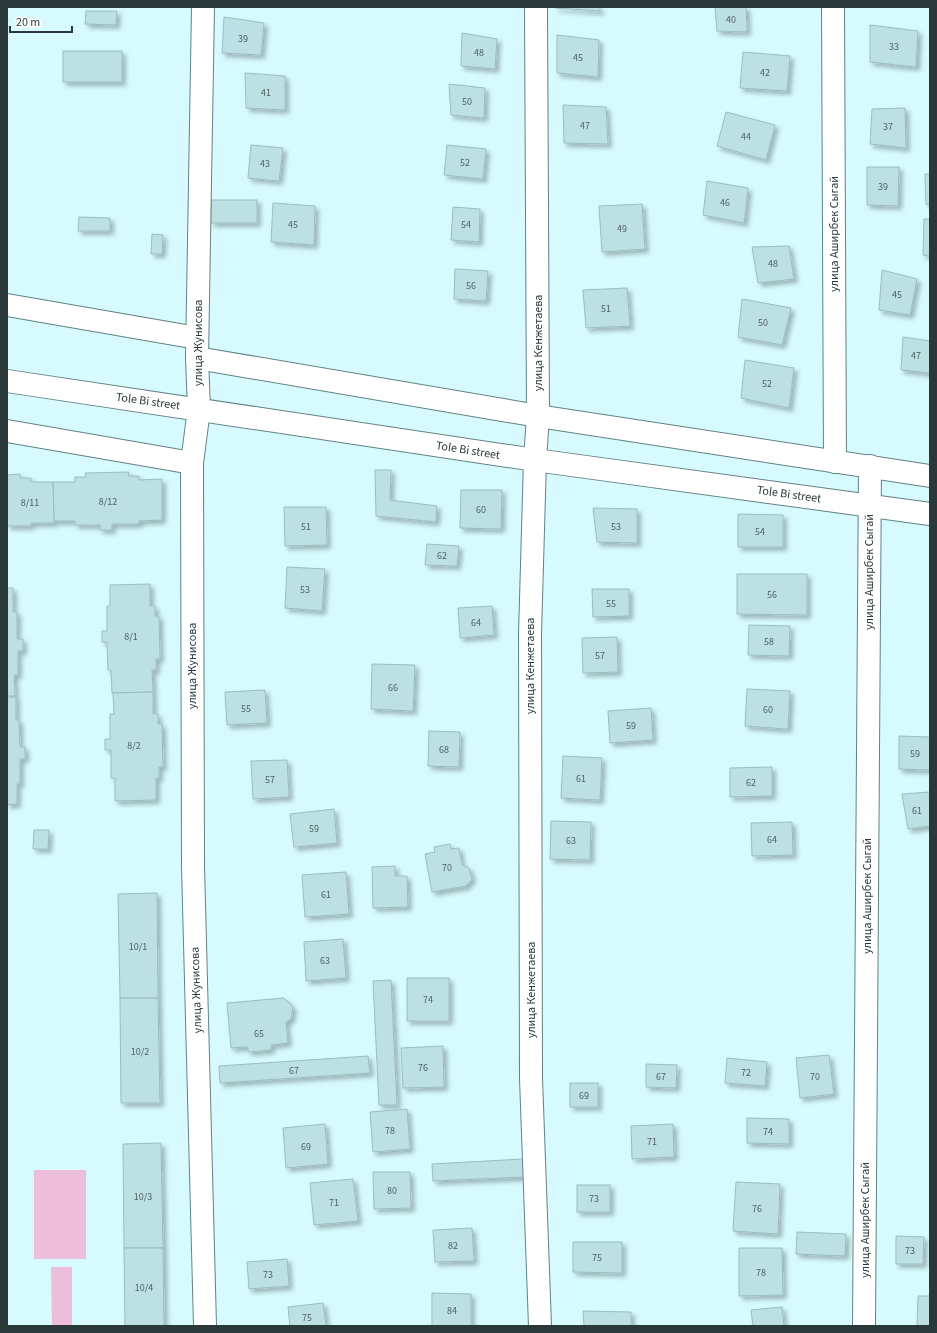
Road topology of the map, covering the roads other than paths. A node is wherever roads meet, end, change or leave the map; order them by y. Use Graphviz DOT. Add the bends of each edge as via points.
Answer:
graph roads {
  1 [pos="202,7"];
  2 [pos="536,7"];
  3 [pos="833,7"];
  4 [pos="7,305"];
  5 [pos="197,348"];
  6 [pos="7,381"];
  7 [pos="199,409"];
  8 [pos="538,416"];
  9 [pos="7,431"];
  10 [pos="535,460"];
  11 [pos="835,462"];
  12 [pos="192,463"];
  13 [pos="870,466"];
  14 [pos="930,476"];
  15 [pos="869,505"];
  16 [pos="930,514"];
  17 [pos="205,1326"];
  18 [pos="540,1326"];
  19 [pos="864,1326"];
  1 -- 5 [label="street, улица Жунисова"];
  2 -- 8 [label="street, улица Кенжетаева"];
  3 -- 11 [label="street, улица Аширбек Сыгай"];
  4 -- 5 [label="street"];
  5 -- 7 [label="street, улица Жунисова"];
  5 -- 8 [label="street"];
  6 -- 7 [label="street, Tole Bi street"];
  7 -- 10 [label="street, Tole Bi street"];
  7 -- 12 [label="street, улица Жунисова"];
  8 -- 10 [label="street, улица Кенжетаева"];
  8 -- 11 [label="street"];
  9 -- 12 [label="street"];
  10 -- 15 [label="street, Tole Bi street"];
  10 -- 18 [label="street, улица Кенжетаева" via="530,634 531,1062"];
  11 -- 13 [label="street"];
  12 -- 17 [label="street, улица Жунисова" via="193,866"];
  13 -- 14 [label="street"];
  13 -- 15 [label="street, улица Аширбек Сыгай"];
  15 -- 16 [label="street, Tole Bi street"];
  15 -- 19 [label="street, улица Аширбек Сыгай"];
}
